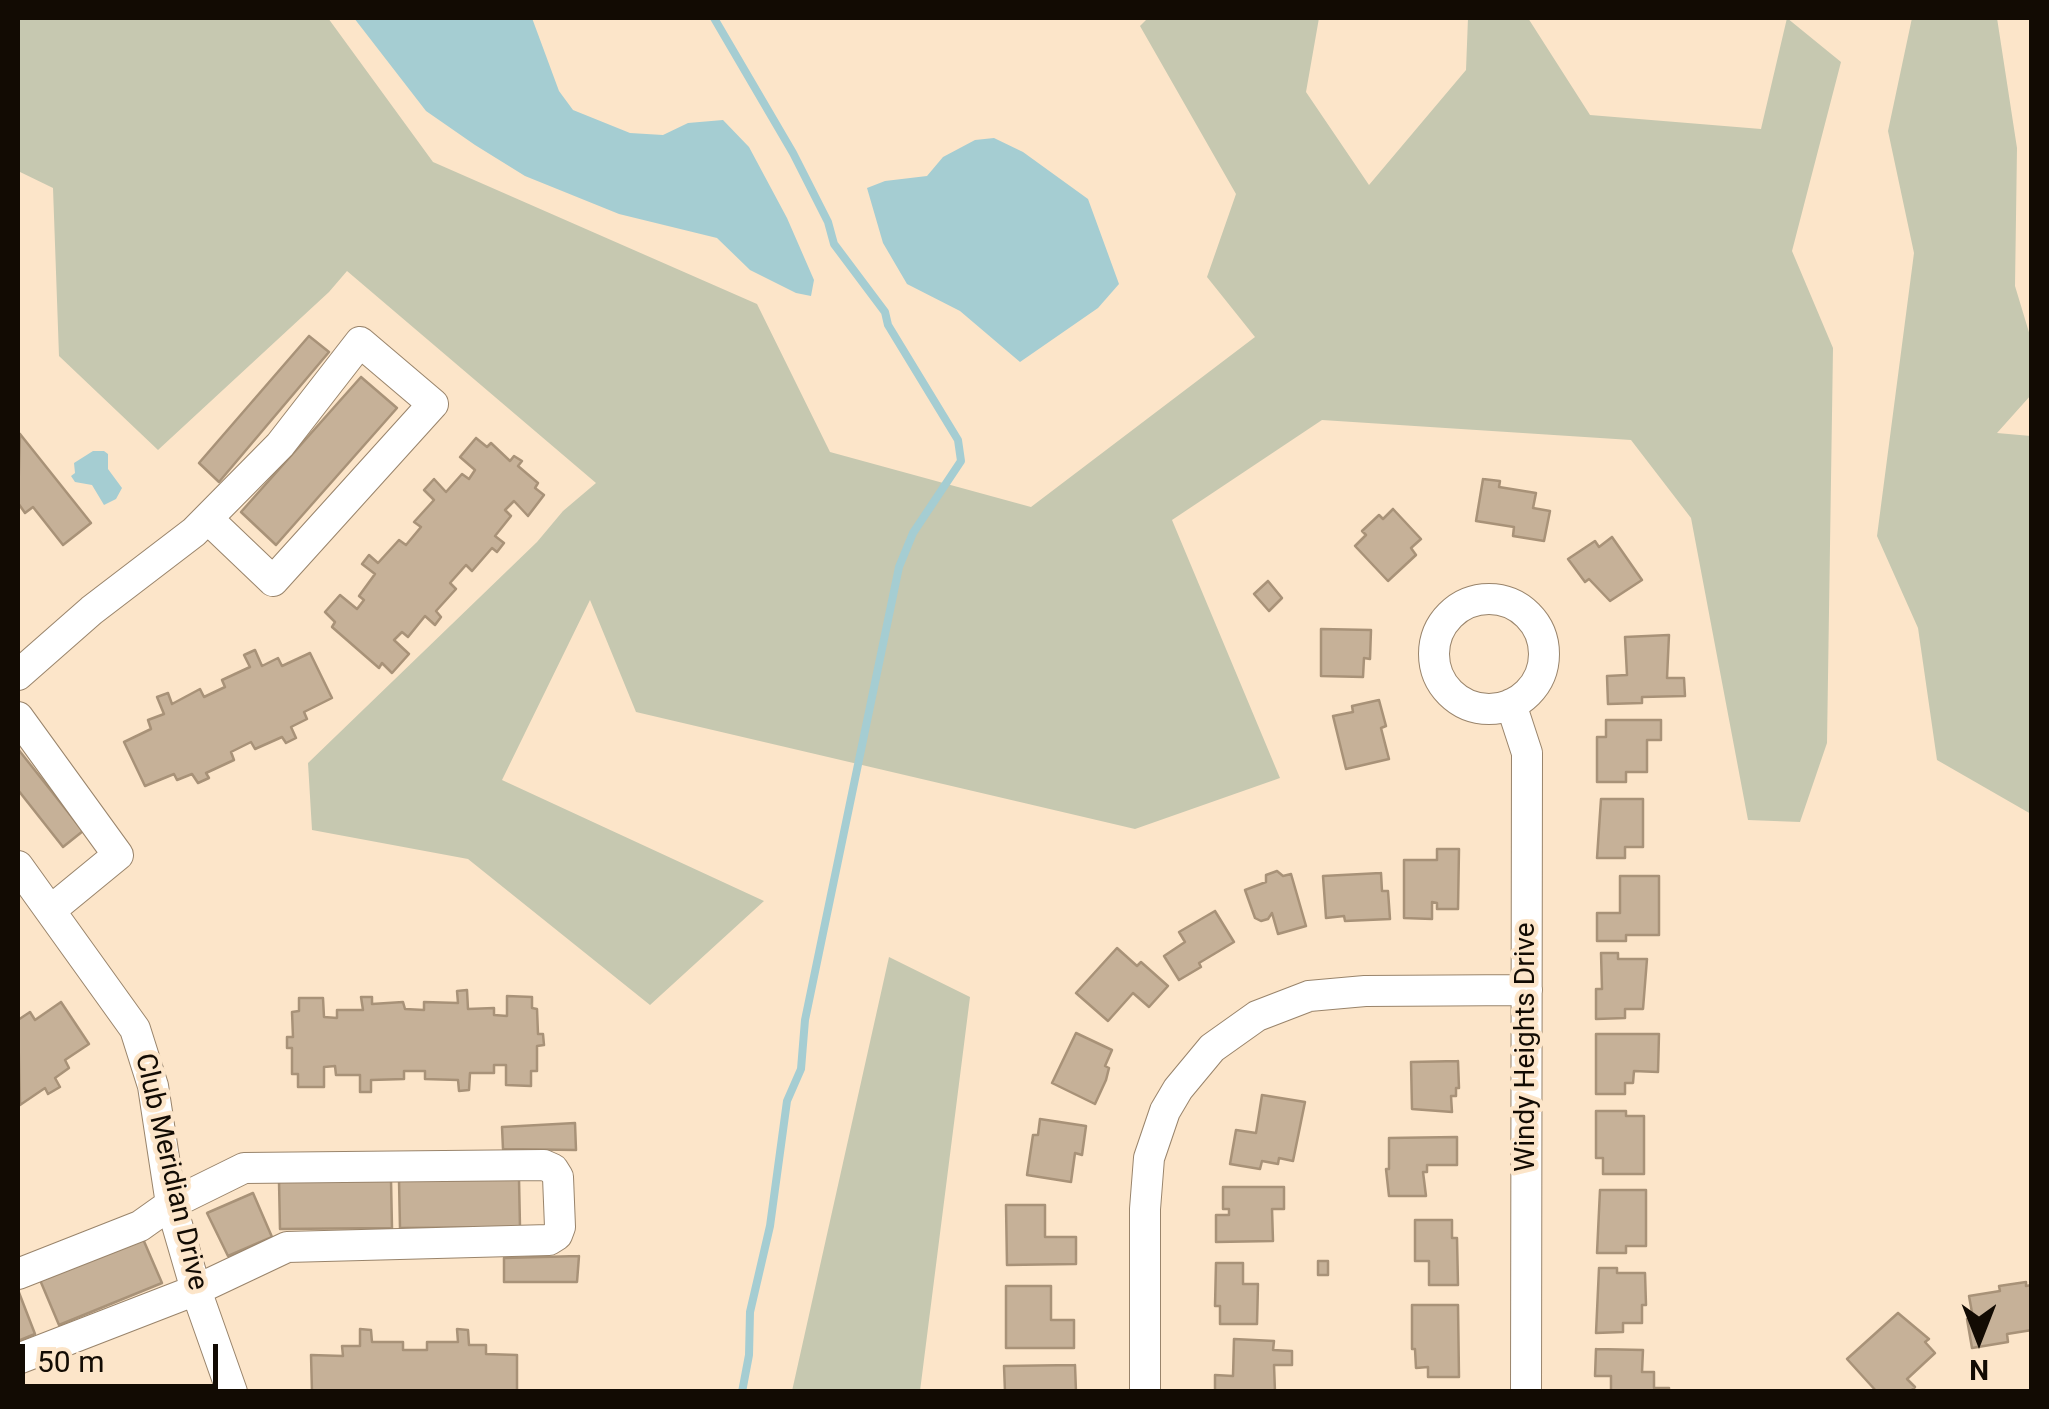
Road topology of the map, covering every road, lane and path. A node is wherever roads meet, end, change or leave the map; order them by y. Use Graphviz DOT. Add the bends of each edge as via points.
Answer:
graph roads {
  1 [pos="208,518"];
  2 [pos="18,675"];
  3 [pos="1511,704"];
  4 [pos="18,717"];
  5 [pos="18,866"];
  6 [pos="50,910"];
  7 [pos="1527,990"];
  8 [pos="171,1204"];
  9 [pos="18,1274"];
  10 [pos="196,1290"];
  11 [pos="18,1359"];
  12 [pos="232,1392"];
  13 [pos="1145,1392"];
  14 [pos="1526,1392"];
  1 -- 1 [label="street" via="280,445 360,342 434,404 273,581"];
  1 -- 2 [label="street"];
  3 -- 7 [label="street, Windy Heights Drive" via="1527,753"];
  4 -- 6 [label="street" via="118,855"];
  5 -- 6 [label="street, Club Meridian Drive"];
  6 -- 8 [label="street, Club Meridian Drive" via="135,1029 152,1086"];
  7 -- 13 [label="street" via="1309,996 1257,1016 1212,1048 1172,1100 1149,1158"];
  7 -- 14 [label="street, Windy Heights Drive"];
  8 -- 9 [label="street" via="140,1226"];
  8 -- 10 [label="street, Club Meridian Drive"];
  8 -- 10 [label="street" via="244,1168 544,1165 558,1177 560,1227 549,1240 298,1245"];
  10 -- 11 [label="street"];
  10 -- 12 [label="street, Club Meridian Drive"];
}
